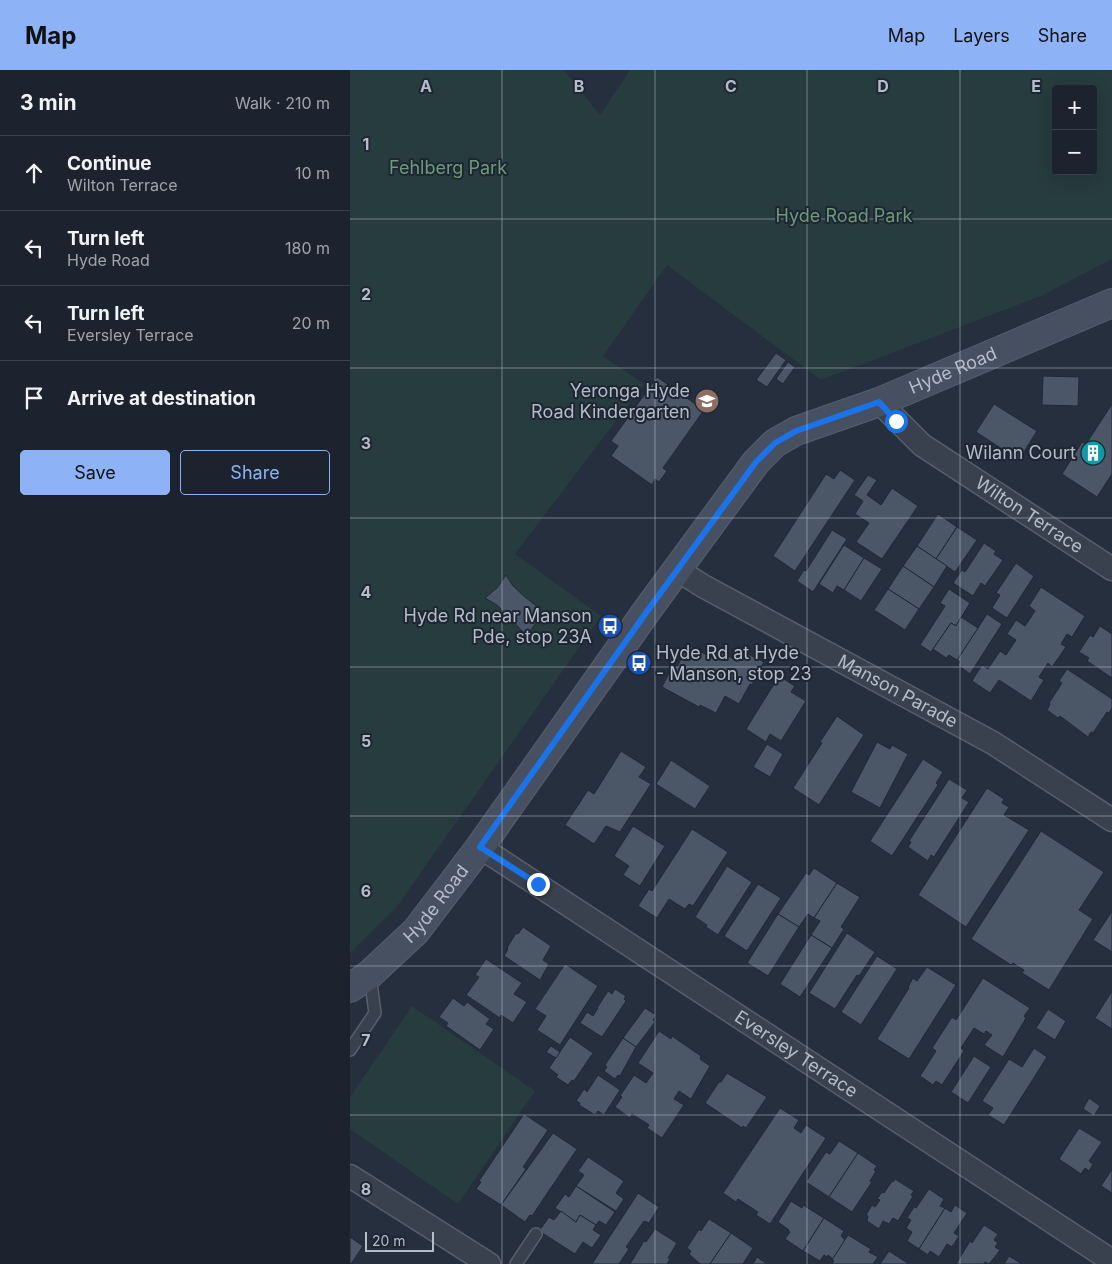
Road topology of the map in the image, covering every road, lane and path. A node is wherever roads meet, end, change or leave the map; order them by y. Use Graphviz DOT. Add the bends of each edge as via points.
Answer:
graph roads {
  1 [pos="1112,303"];
  2 [pos="879,402"];
  3 [pos="1112,569"];
  4 [pos="678,570"];
  5 [pos="1112,820"];
  6 [pos="480,847"];
  7 [pos="360,981"];
  8 [pos="350,1050"];
  9 [pos="350,1176"];
  10 [pos="536,1234"];
  11 [pos="1112,1261"];
  12 [pos="489,1264"];
  13 [pos="516,1264"];
  1 -- 2 [label="street, Hyde Road"];
  2 -- 3 [label="street, Wilton Terrace" via="922,445"];
  2 -- 4 [label="street, Hyde Road" via="796,431 775,443 756,462"];
  4 -- 5 [label="street, Manson Parade" via="994,743"];
  4 -- 6 [label="street, Hyde Road"];
  6 -- 7 [label="street, Hyde Road" via="416,931"];
  6 -- 11 [label="street, Eversley Terrace"];
  7 -- 8 [label="lane, Hyde Road" via="375,1013"];
  9 -- 12 [label="street"];
  10 -- 13 [label="lane"];
}
